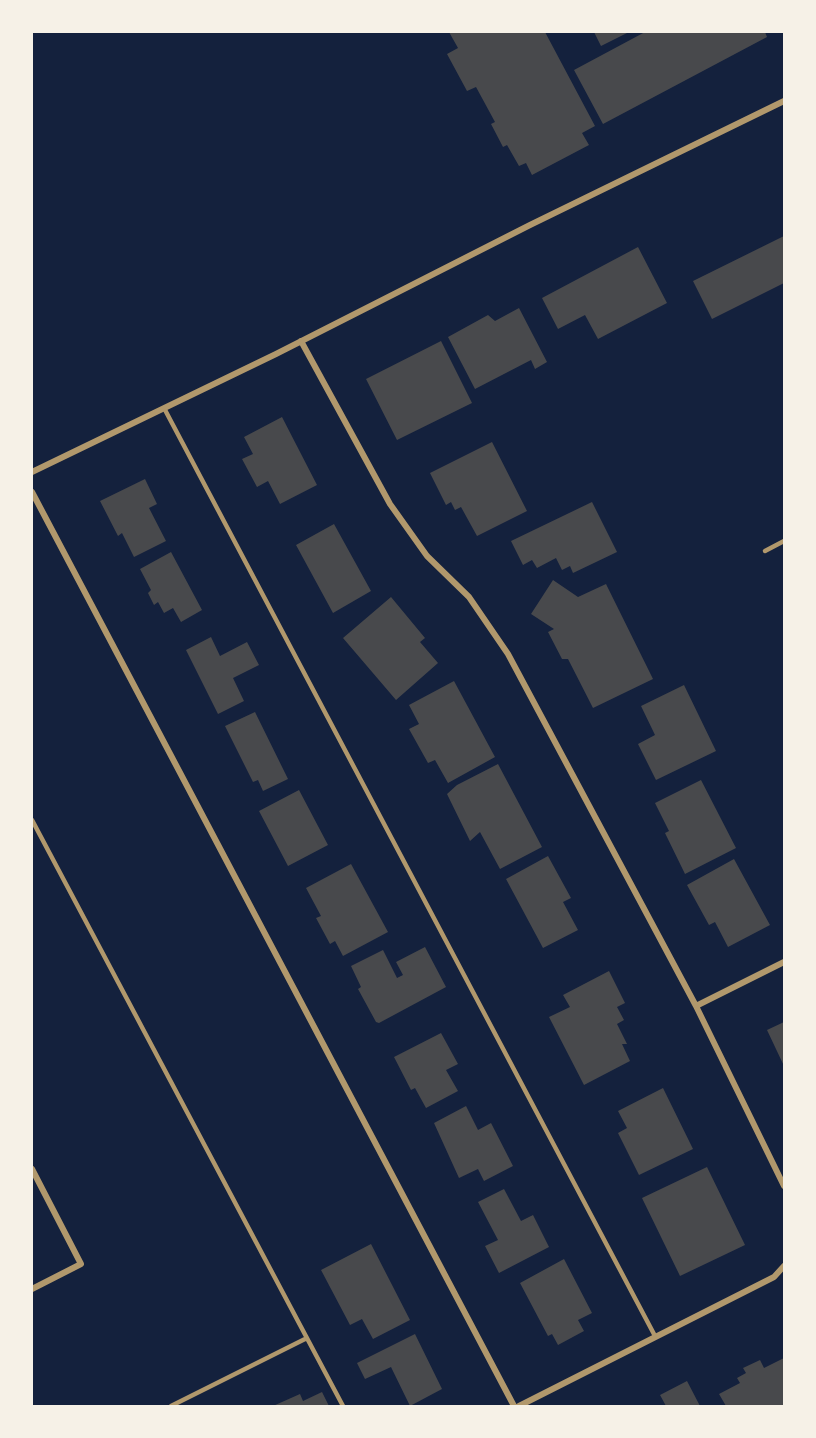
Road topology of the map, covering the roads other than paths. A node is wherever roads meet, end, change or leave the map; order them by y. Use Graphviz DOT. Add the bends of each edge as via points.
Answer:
graph roads {
  1 [pos="784,100"];
  2 [pos="301,341"];
  3 [pos="164,407"];
  4 [pos="32,472"];
  5 [pos="32,492"];
  6 [pos="784,541"];
  7 [pos="765,551"];
  8 [pos="32,820"];
  9 [pos="784,962"];
  10 [pos="696,1006"];
  11 [pos="32,1169"];
  12 [pos="784,1186"];
  13 [pos="784,1266"];
  14 [pos="32,1289"];
  15 [pos="655,1336"];
  16 [pos="307,1338"];
  17 [pos="171,1407"];
  18 [pos="344,1407"];
  19 [pos="514,1407"];
  20 [pos="519,1407"];
  1 -- 2 [label="street"];
  2 -- 3 [label="street"];
  2 -- 10 [label="street" via="390,504 427,556 469,597 508,654"];
  3 -- 4 [label="street"];
  3 -- 15 [label="lane"];
  5 -- 19 [label="street"];
  6 -- 7 [label="lane"];
  8 -- 16 [label="lane"];
  9 -- 10 [label="street"];
  10 -- 12 [label="street"];
  11 -- 14 [label="street" via="81,1264"];
  13 -- 15 [label="street" via="774,1277"];
  15 -- 20 [label="street"];
  16 -- 17 [label="lane"];
  16 -- 18 [label="lane"];
}
